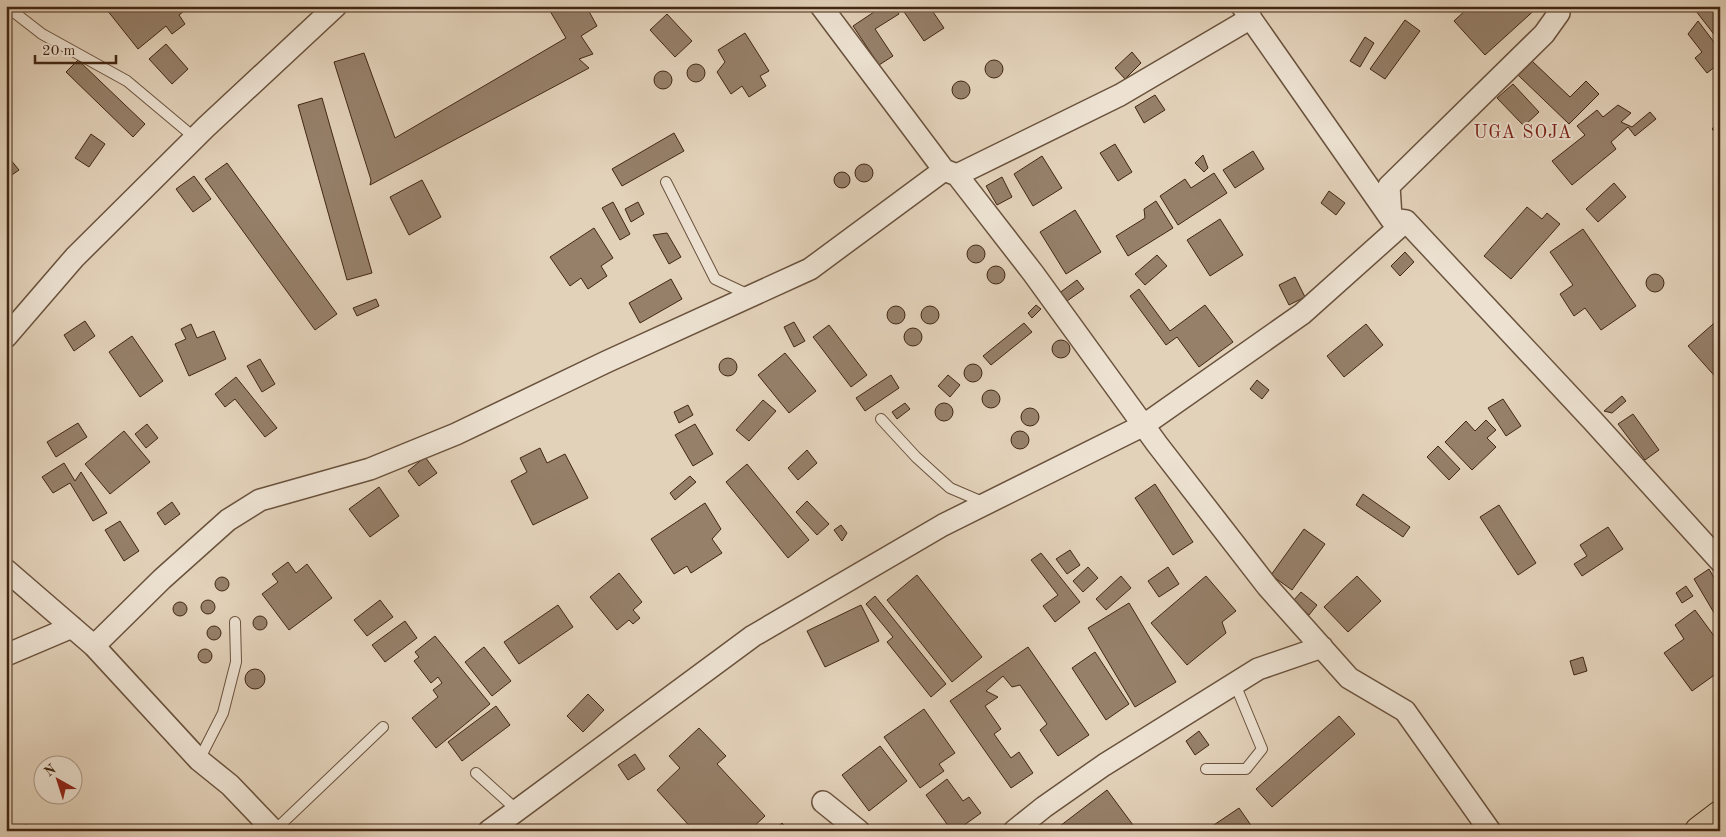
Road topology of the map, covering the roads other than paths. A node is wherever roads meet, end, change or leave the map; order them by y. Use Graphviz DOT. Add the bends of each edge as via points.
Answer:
graph roads {
  1 [pos="6,6"];
  2 [pos="336,6"];
  3 [pos="821,6"];
  4 [pos="1246,12"];
  5 [pos="1559,13"];
  6 [pos="195,138"];
  7 [pos="950,173"];
  8 [pos="666,182"];
  9 [pos="1398,220"];
  10 [pos="751,296"];
  11 [pos="6,336"];
  12 [pos="881,418"];
  13 [pos="1144,425"];
  14 [pos="986,504"];
  15 [pos="1720,561"];
  16 [pos="6,570"];
  17 [pos="235,622"];
  18 [pos="72,627"];
  19 [pos="94,646"];
  20 [pos="1322,647"];
  21 [pos="6,655"];
  22 [pos="1235,684"];
  23 [pos="383,727"];
  24 [pos="199,760"];
  25 [pos="1206,769"];
  26 [pos="476,773"];
  27 [pos="823,802"];
  28 [pos="520,813"];
  29 [pos="1720,815"];
  30 [pos="274,831"];
  31 [pos="489,831"];
  32 [pos="859,831"];
  33 [pos="1014,831"];
  34 [pos="1490,831"];
  35 [pos="1699,831"];
  1 -- 6 [label="lane" via="42,34 127,81"];
  2 -- 6 [label="street"];
  3 -- 7 [label="street"];
  4 -- 7 [label="street" via="1120,95"];
  4 -- 9 [label="street"];
  5 -- 9 [label="street" via="1544,34 1389,186"];
  6 -- 11 [label="street" via="75,257"];
  7 -- 10 [label="street" via="810,269"];
  7 -- 13 [label="street" via="1032,273"];
  8 -- 10 [label="lane" via="715,279"];
  9 -- 13 [label="street" via="1302,314"];
  9 -- 15 [label="street" via="1593,421"];
  10 -- 19 [label="street" via="456,434 370,468 260,500 228,520"];
  12 -- 14 [label="lane" via="950,488"];
  13 -- 14 [label="street"];
  13 -- 20 [label="street" via="1267,586"];
  14 -- 28 [label="street" via="943,525 753,636"];
  16 -- 18 [label="street"];
  17 -- 24 [label="lane" via="236,662 223,714"];
  18 -- 19 [label="street"];
  18 -- 21 [label="street"];
  19 -- 24 [label="street"];
  20 -- 22 [label="street" via="1258,669"];
  20 -- 34 [label="street" via="1349,678 1405,711"];
  22 -- 25 [label="lane" via="1262,749 1246,769"];
  22 -- 33 [label="street" via="1104,765"];
  23 -- 30 [label="lane"];
  24 -- 30 [label="street" via="230,785"];
  26 -- 28 [label="lane"];
  27 -- 32 [label="street"];
  28 -- 31 [label="street"];
  29 -- 35 [label="main road"];
}
